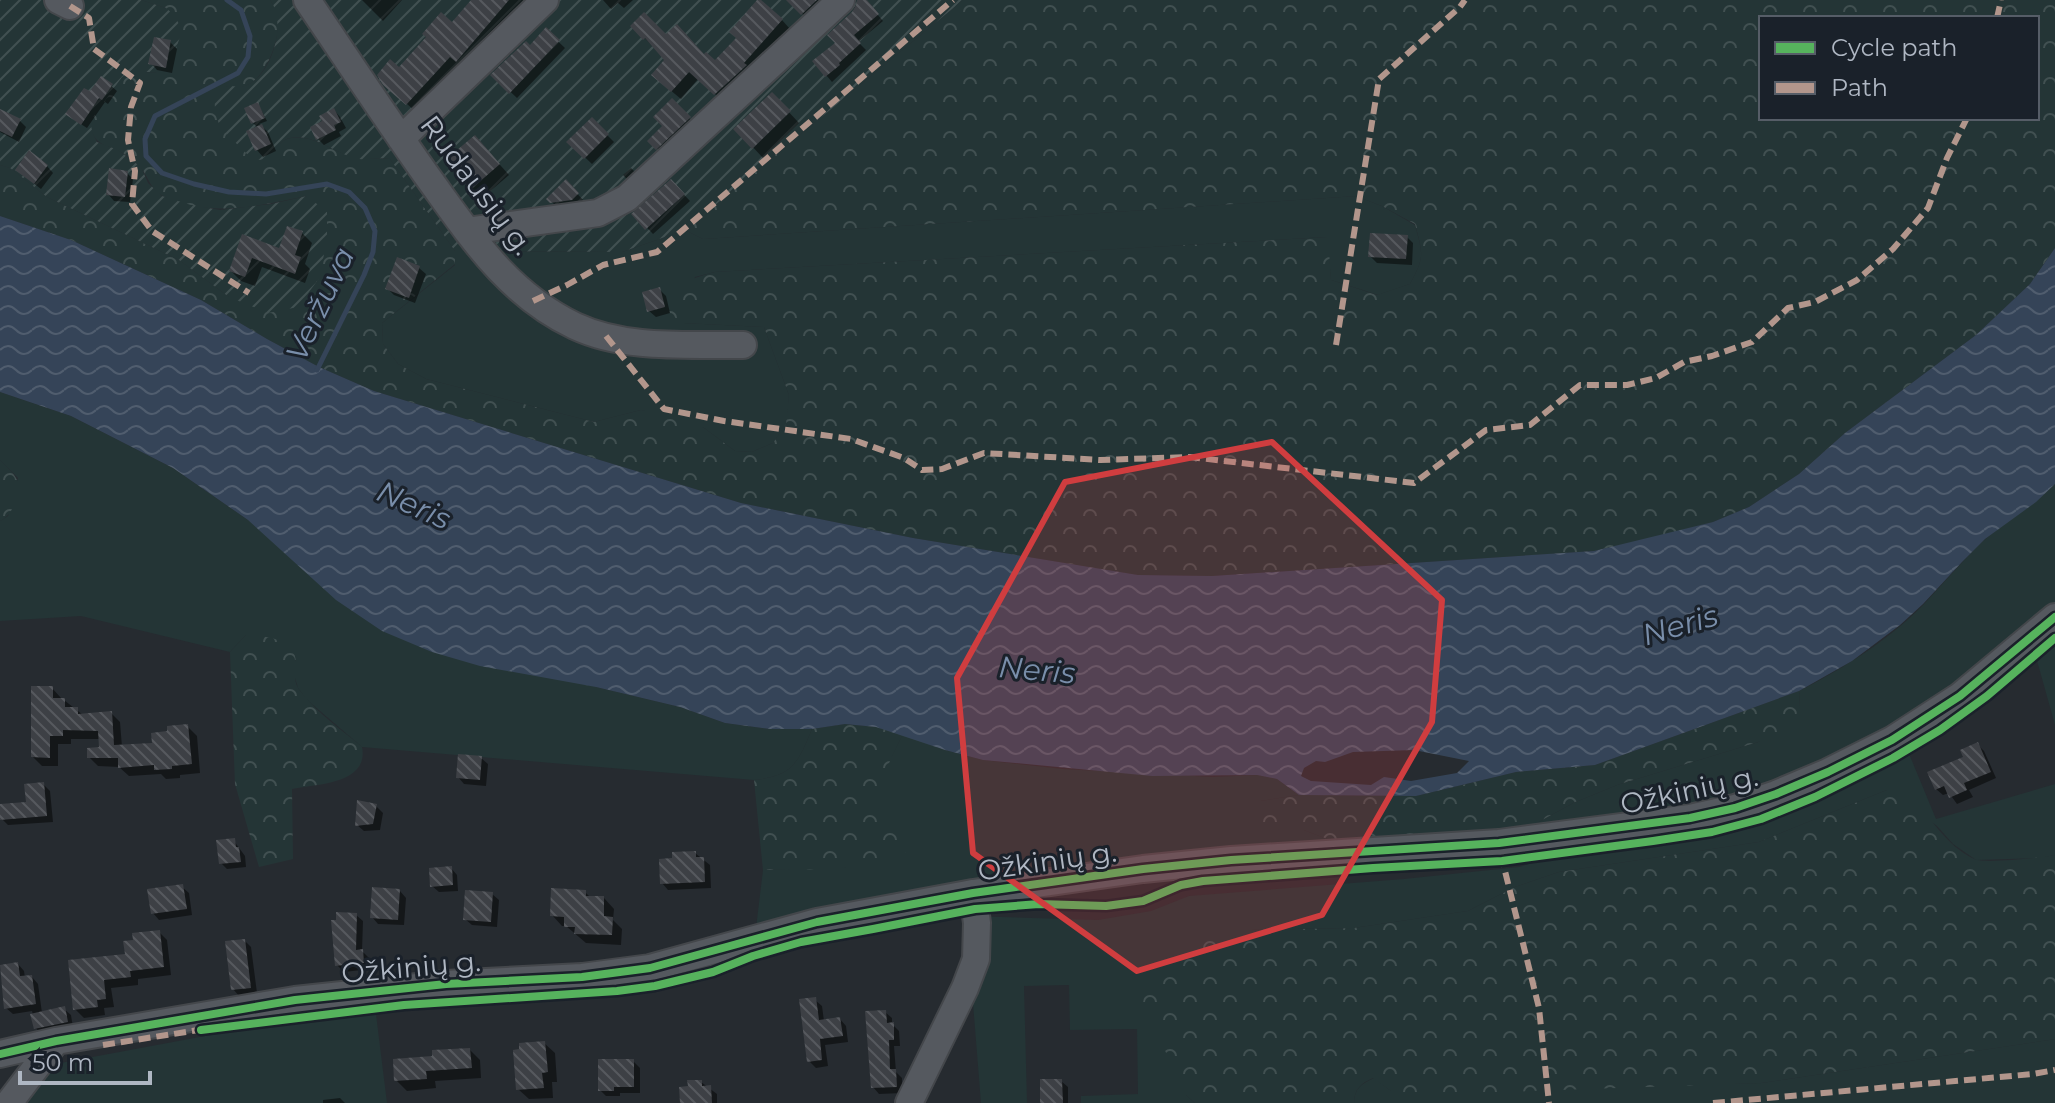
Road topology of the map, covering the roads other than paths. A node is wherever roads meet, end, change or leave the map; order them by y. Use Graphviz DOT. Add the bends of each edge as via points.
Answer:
graph roads {
  1 [pos="307,0"];
  2 [pos="545,0"];
  3 [pos="841,0"];
  4 [pos="401,139"];
  5 [pos="467,231"];
  6 [pos="743,345"];
  7 [pos="2055,617"];
  8 [pos="973,893"];
  9 [pos="56,1041"];
  10 [pos="0,1054"];
  11 [pos="9,1103"];
  12 [pos="909,1103"];
  1 -- 4 [label="street, Rudausių g."];
  2 -- 4 [label="street"];
  3 -- 5 [label="street" via="627,198 598,213"];
  4 -- 5 [label="street, Rudausių g."];
  5 -- 6 [label="street, Rudausių g." via="508,281 575,326 646,343"];
  7 -- 8 [label="street, Ožkinių g." via="1960,696 1892,740 1735,808 1499,843 1231,860"];
  8 -- 9 [label="street, Ožkinių g." via="817,922 650,968 295,1000"];
  8 -- 12 [label="street" via="976,959"];
  9 -- 10 [label="street, Ožkinių g."];
  9 -- 11 [label="street"];
}
